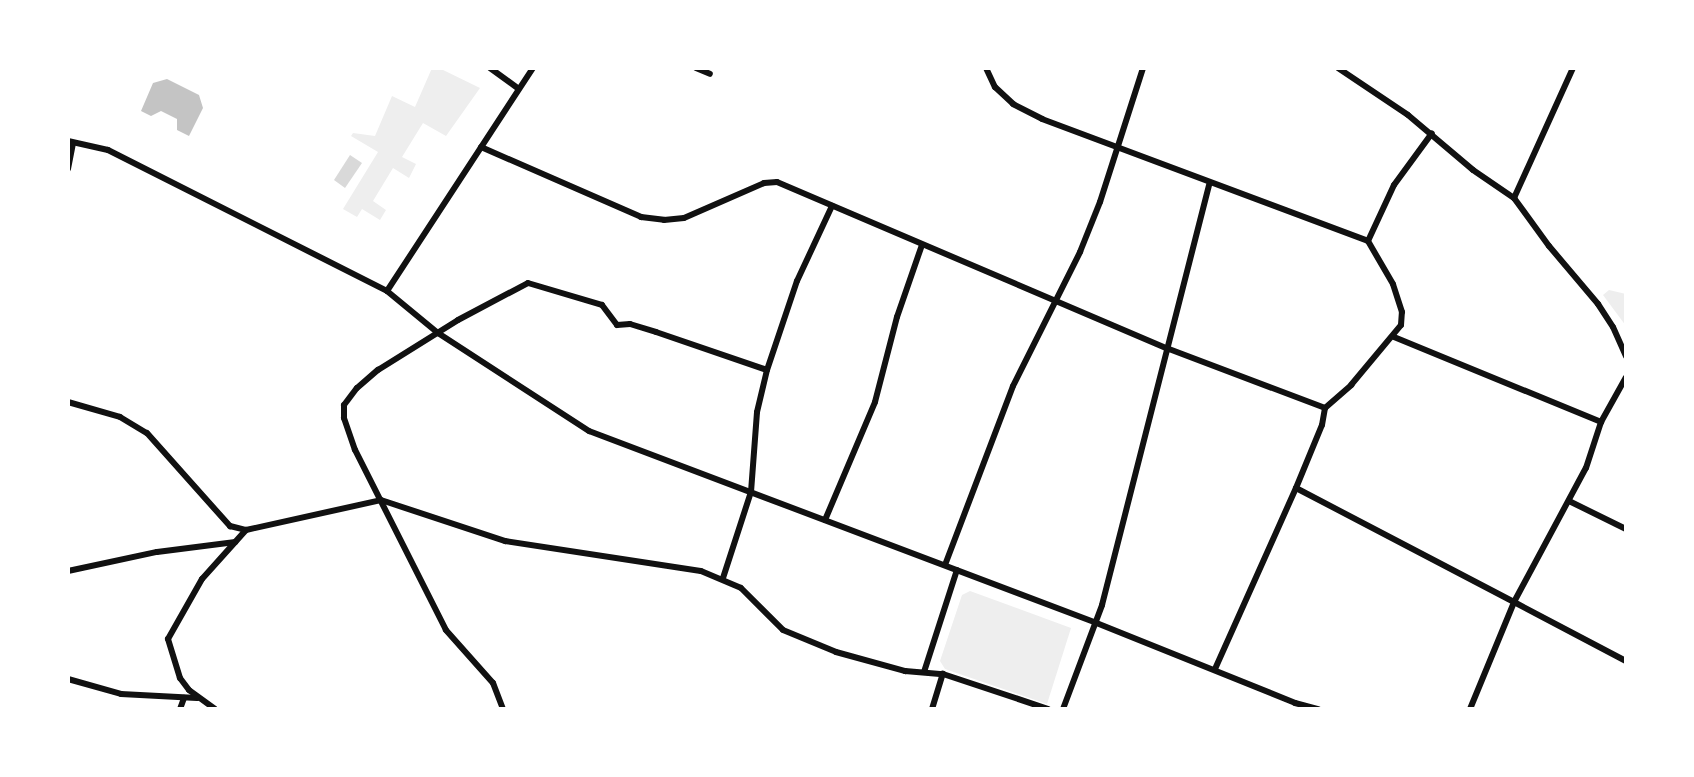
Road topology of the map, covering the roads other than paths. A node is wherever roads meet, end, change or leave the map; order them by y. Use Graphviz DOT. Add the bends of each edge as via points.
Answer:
graph roads {
  1 [pos="490,68"];
  2 [pos="533,68"];
  3 [pos="696,68"];
  4 [pos="986,68"];
  5 [pos="1143,68"];
  6 [pos="1338,68"];
  7 [pos="1573,68"];
  8 [pos="1349,71"];
  9 [pos="710,74"];
  10 [pos="518,88"];
  11 [pos="1432,133"];
  12 [pos="71,143"];
  13 [pos="1119,146"];
  14 [pos="481,147"];
  15 [pos="68,169"];
  16 [pos="1209,184"];
  17 [pos="1514,198"];
  18 [pos="832,206"];
  19 [pos="1368,241"];
  20 [pos="922,245"];
  21 [pos="387,291"];
  22 [pos="1054,299"];
  23 [pos="438,333"];
  24 [pos="1394,337"];
  25 [pos="1169,349"];
  26 [pos="1626,356"];
  27 [pos="767,370"];
  28 [pos="1626,377"];
  29 [pos="68,402"];
  30 [pos="1325,408"];
  31 [pos="1601,422"];
  32 [pos="1296,488"];
  33 [pos="751,492"];
  34 [pos="381,500"];
  35 [pos="1569,501"];
  36 [pos="825,520"];
  37 [pos="1626,529"];
  38 [pos="246,530"];
  39 [pos="235,542"];
  40 [pos="945,565"];
  41 [pos="957,570"];
  42 [pos="68,571"];
  43 [pos="723,578"];
  44 [pos="1514,602"];
  45 [pos="1094,622"];
  46 [pos="1626,661"];
  47 [pos="1215,669"];
  48 [pos="924,672"];
  49 [pos="943,674"];
  50 [pos="68,679"];
  51 [pos="184,698"];
  52 [pos="199,698"];
  53 [pos="180,709"];
  54 [pos="215,709"];
  55 [pos="503,709"];
  56 [pos="932,709"];
  57 [pos="1048,709"];
  58 [pos="1063,709"];
  59 [pos="1317,709"];
  60 [pos="1470,709"];
  1 -- 10 [label="street"];
  2 -- 10 [label="street"];
  3 -- 9 [label="street"];
  4 -- 13 [label="street" via="995,87 1013,104"];
  5 -- 13 [label="street"];
  6 -- 8 [label="street"];
  7 -- 17 [label="street"];
  8 -- 11 [label="street"];
  10 -- 14 [label="street"];
  11 -- 17 [label="street" via="1473,170"];
  11 -- 19 [label="street" via="1394,185"];
  12 -- 15 [label="street"];
  12 -- 21 [label="street" via="108,150"];
  13 -- 16 [label="street"];
  13 -- 22 [label="street" via="1080,252"];
  14 -- 18 [label="street" via="642,217 684,218 764,183 777,183"];
  14 -- 21 [label="street"];
  16 -- 19 [label="street"];
  16 -- 25 [label="street"];
  17 -- 26 [label="street" via="1598,304"];
  18 -- 20 [label="street"];
  18 -- 27 [label="street" via="797,281"];
  19 -- 24 [label="street" via="1393,284 1402,312"];
  20 -- 22 [label="street"];
  20 -- 36 [label="street" via="874,402"];
  21 -- 23 [label="street"];
  22 -- 25 [label="street"];
  22 -- 40 [label="street" via="1013,386"];
  23 -- 27 [label="street" via="528,283 602,305 617,325 630,324"];
  23 -- 33 [label="street" via="589,431"];
  23 -- 34 [label="street" via="378,370 344,405 355,450"];
  24 -- 30 [label="street"];
  24 -- 31 [label="street"];
  25 -- 30 [label="street"];
  25 -- 45 [label="street"];
  27 -- 33 [label="street" via="757,412"];
  28 -- 31 [label="street"];
  29 -- 38 [label="street" via="120,417 147,433 230,526"];
  30 -- 32 [label="street"];
  31 -- 35 [label="street"];
  32 -- 44 [label="street"];
  32 -- 47 [label="street"];
  33 -- 36 [label="street"];
  33 -- 43 [label="street"];
  34 -- 38 [label="street"];
  34 -- 43 [label="street" via="505,541 701,570"];
  34 -- 55 [label="street" via="446,630 493,683"];
  35 -- 37 [label="street"];
  35 -- 44 [label="street"];
  36 -- 40 [label="street"];
  38 -- 39 [label="street"];
  39 -- 42 [label="street"];
  39 -- 52 [label="street" via="202,579 168,639 180,678"];
  40 -- 41 [label="street"];
  41 -- 45 [label="street"];
  41 -- 48 [label="street"];
  43 -- 48 [label="street" via="741,588 783,630 836,652"];
  44 -- 46 [label="street"];
  44 -- 60 [label="street"];
  45 -- 47 [label="street"];
  45 -- 58 [label="street"];
  47 -- 59 [label="street"];
  48 -- 49 [label="street"];
  49 -- 56 [label="street"];
  49 -- 57 [label="street"];
  50 -- 51 [label="street" via="121,694"];
  51 -- 52 [label="street"];
  51 -- 53 [label="street"];
  52 -- 54 [label="street"];
}
